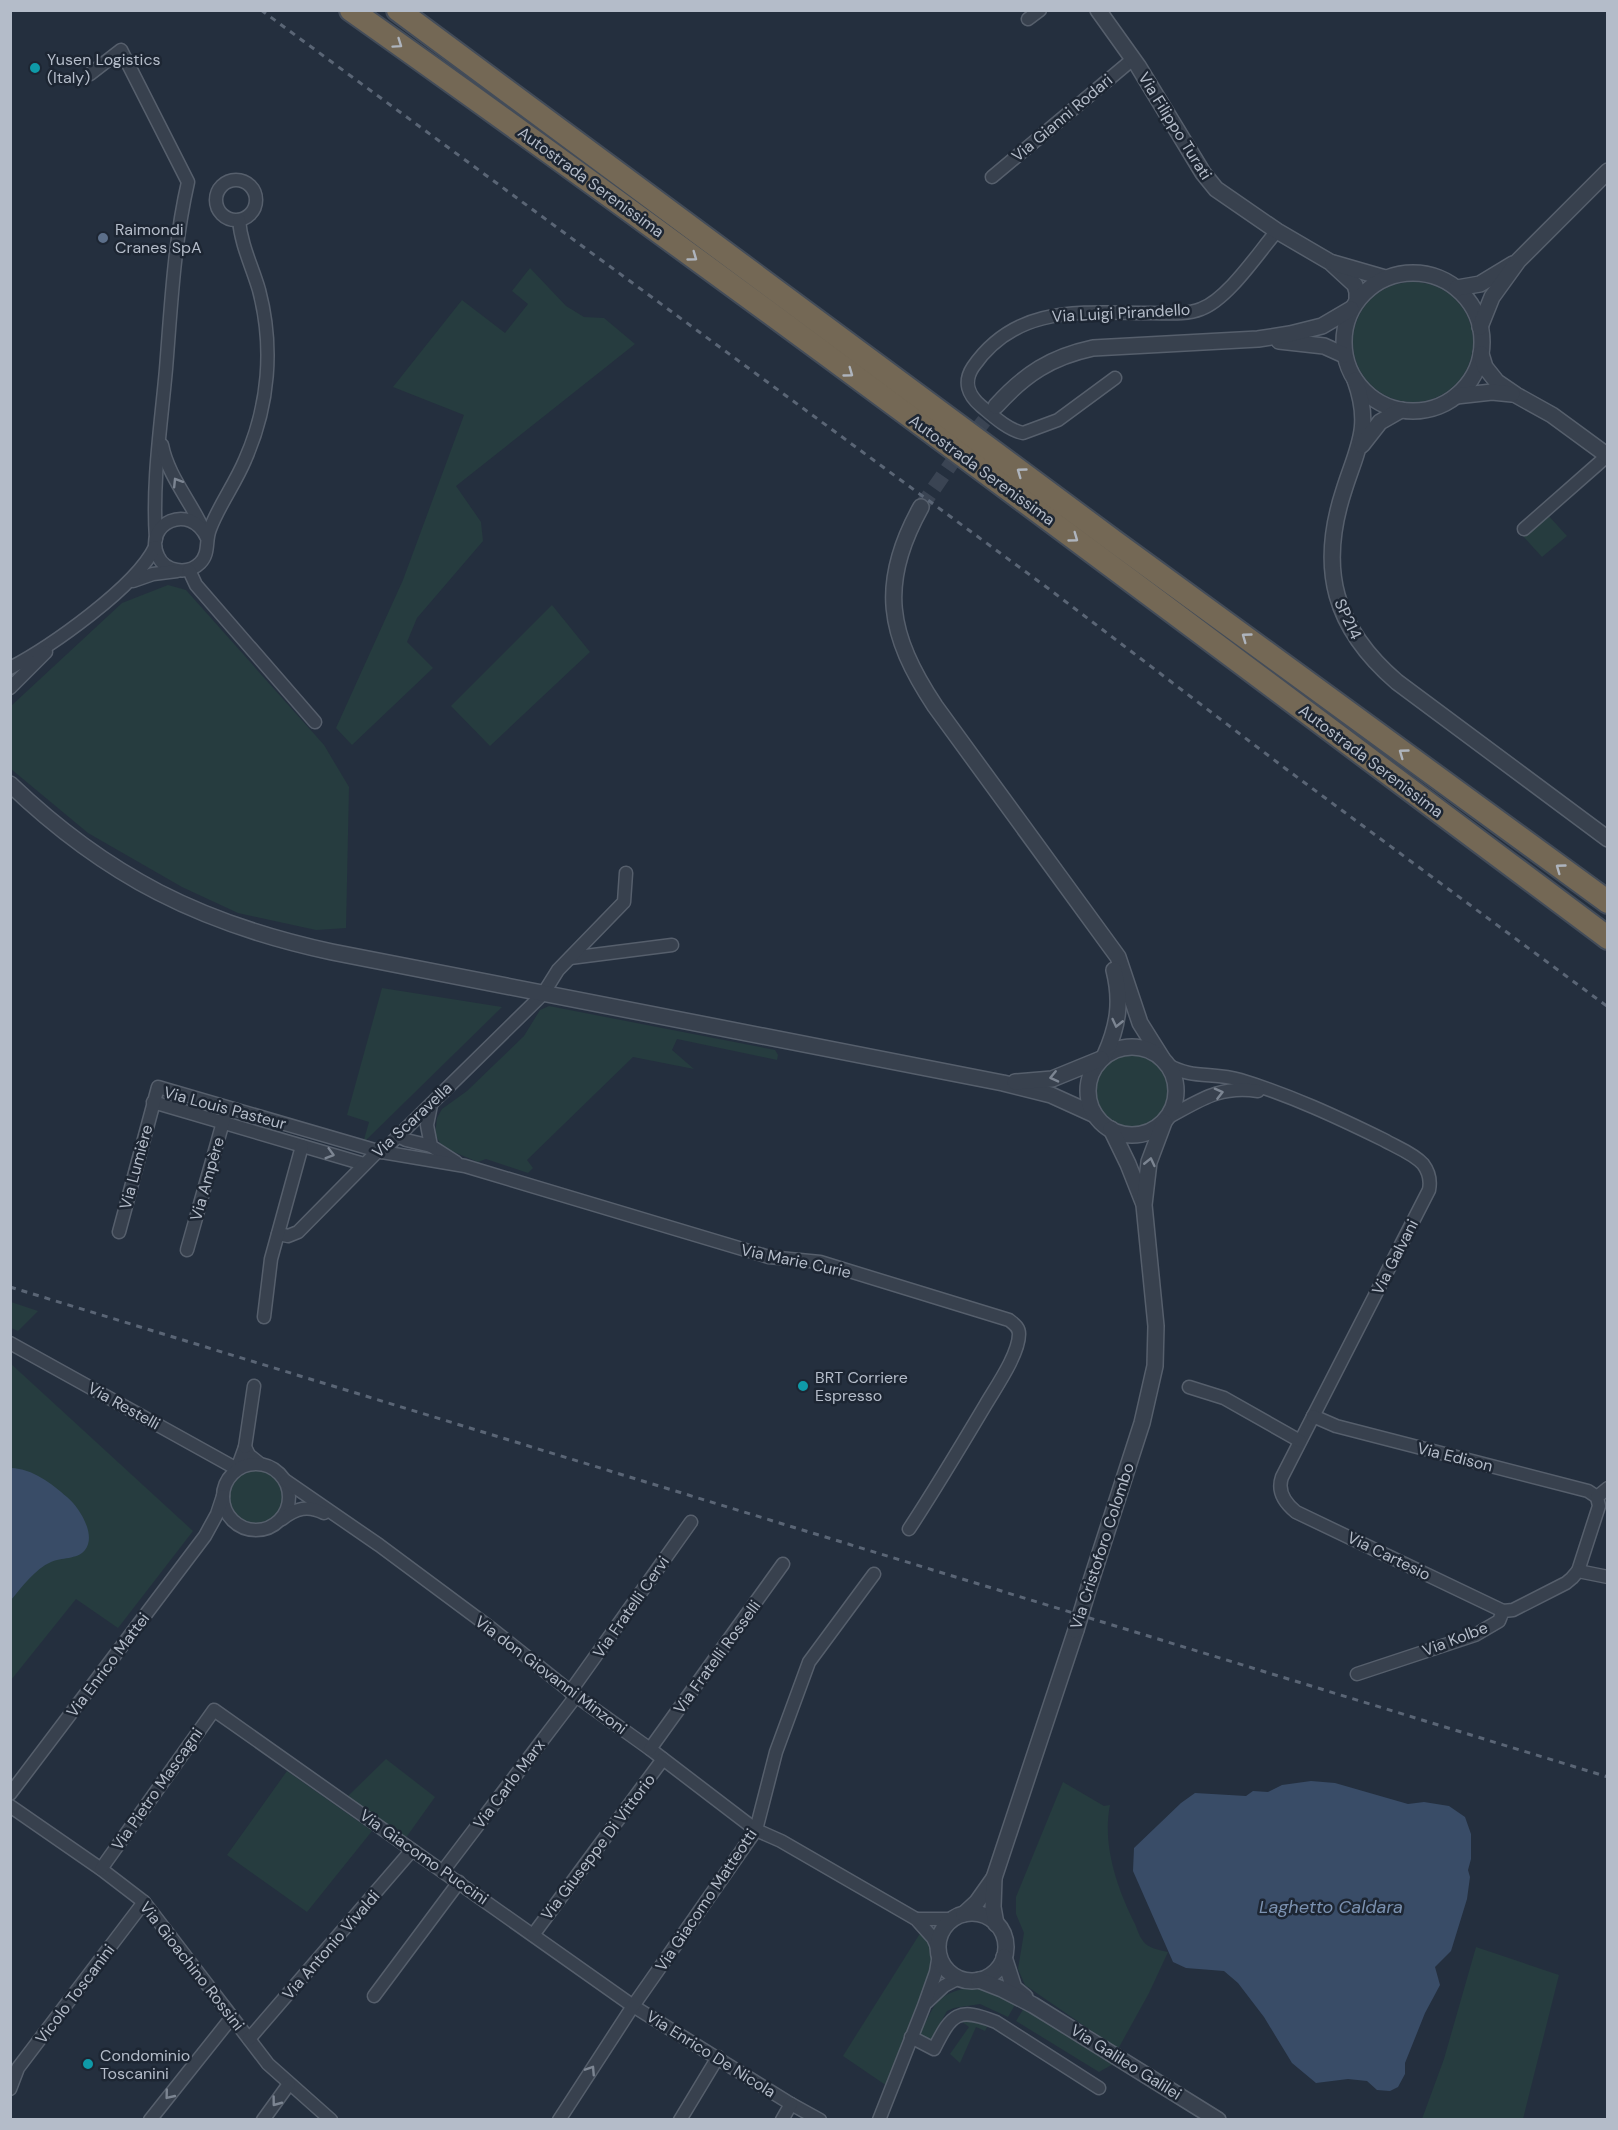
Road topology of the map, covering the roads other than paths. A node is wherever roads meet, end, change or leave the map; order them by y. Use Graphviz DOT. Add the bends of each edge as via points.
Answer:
graph roads {
  1 [pos="351,10"];
  2 [pos="398,10"];
  3 [pos="1040,10"];
  4 [pos="1098,10"];
  5 [pos="1028,19"];
  6 [pos="1133,60"];
  7 [pos="90,75"];
  8 [pos="1608,171"];
  9 [pos="992,177"];
  10 [pos="239,220"];
  11 [pos="1277,231"];
  12 [pos="1518,261"];
  13 [pos="1330,262"];
  14 [pos="1385,278"];
  15 [pos="1457,288"];
  16 [pos="1354,305"];
  17 [pos="1480,327"];
  18 [pos="1258,339"];
  19 [pos="1481,354"];
  20 [pos="1344,355"];
  21 [pos="1115,378"];
  22 [pos="1355,380"];
  23 [pos="1516,395"];
  24 [pos="1456,396"];
  25 [pos="996,406"];
  26 [pos="1401,410"];
  27 [pos="160,431"];
  28 [pos="1358,450"];
  29 [pos="1607,456"];
  30 [pos="190,503"];
  31 [pos="921,507"];
  32 [pos="218,508"];
  33 [pos="194,518"];
  34 [pos="1524,528"];
  35 [pos="205,534"];
  36 [pos="156,543"];
  37 [pos="183,570"];
  38 [pos="122,588"];
  39 [pos="59,639"];
  40 [pos="10,668"];
  41 [pos="10,688"];
  42 [pos="315,722"];
  43 [pos="10,784"];
  44 [pos="1608,839"];
  45 [pos="626,873"];
  46 [pos="1608,902"];
  47 [pos="1608,938"];
  48 [pos="672,945"];
  49 [pos="1110,947"];
  50 [pos="570,958"];
  51 [pos="543,994"];
  52 [pos="1103,1057"];
  53 [pos="1165,1061"];
  54 [pos="1003,1083"];
  55 [pos="1277,1093"];
  56 [pos="153,1102"];
  57 [pos="431,1104"];
  58 [pos="227,1108"];
  59 [pos="1095,1115"];
  60 [pos="1165,1120"];
  61 [pos="223,1123"];
  62 [pos="1111,1129"];
  63 [pos="311,1131"];
  64 [pos="398,1136"];
  65 [pos="304,1146"];
  66 [pos="431,1146"];
  67 [pos="380,1151"];
  68 [pos="364,1164"];
  69 [pos="465,1166"];
  70 [pos="1144,1205"];
  71 [pos="119,1232"];
  72 [pos="278,1234"];
  73 [pos="187,1250"];
  74 [pos="264,1317"];
  75 [pos="10,1343"];
  76 [pos="254,1386"];
  77 [pos="1189,1387"];
  78 [pos="1313,1416"];
  79 [pos="1300,1441"];
  80 [pos="245,1447"];
  81 [pos="259,1463"];
  82 [pos="237,1469"];
  83 [pos="286,1481"];
  84 [pos="1608,1488"];
  85 [pos="1282,1494"];
  86 [pos="223,1496"];
  87 [pos="1597,1497"];
  88 [pos="280,1520"];
  89 [pos="691,1522"];
  90 [pos="344,1523"];
  91 [pos="241,1527"];
  92 [pos="909,1529"];
  93 [pos="205,1536"];
  94 [pos="783,1564"];
  95 [pos="1578,1571"];
  96 [pos="874,1574"];
  97 [pos="1608,1577"];
  98 [pos="1503,1611"];
  99 [pos="1357,1674"];
  100 [pos="573,1694"];
  101 [pos="214,1710"];
  102 [pos="650,1749"];
  103 [pos="663,1759"];
  104 [pos="15,1777"];
  105 [pos="10,1794"];
  106 [pos="10,1806"];
  107 [pos="756,1830"];
  108 [pos="412,1850"];
  109 [pos="101,1869"];
  110 [pos="443,1871"];
  111 [pos="994,1878"];
  112 [pos="459,1882"];
  113 [pos="144,1902"];
  114 [pos="958,1916"];
  115 [pos="916,1919"];
  116 [pos="996,1924"];
  117 [pos="533,1935"];
  118 [pos="939,1951"];
  119 [pos="1004,1957"];
  120 [pos="959,1978"];
  121 [pos="979,1980"];
  122 [pos="374,1996"];
  123 [pos="1034,2005"];
  124 [pos="633,2006"];
  125 [pos="924,2006"];
  126 [pos="232,2017"];
  127 [pos="911,2037"];
  128 [pos="249,2039"];
  129 [pos="718,2057"];
  130 [pos="289,2084"];
  131 [pos="1100,2088"];
  132 [pos="10,2089"];
  133 [pos="791,2104"];
  134 [pos="150,2120"];
  135 [pos="263,2120"];
  136 [pos="331,2120"];
  137 [pos="559,2120"];
  138 [pos="680,2120"];
  139 [pos="782,2120"];
  140 [pos="820,2120"];
  141 [pos="879,2120"];
  142 [pos="1218,2120"];
  1 -- 47 [label="highway, Autostrada Serenissima, one-way" via="587,178"];
  46 -- 2 [label="highway, Autostrada Serenissima, one-way"];
  3 -- 5 [label="street"];
  4 -- 6 [label="street, Via Filippo Turati"];
  6 -- 9 [label="street, Via Gianni Rodari"];
  6 -- 11 [label="street, Via Filippo Turati" via="1216,189"];
  7 -- 27 [label="street" via="121,50 188,182 178,237"];
  8 -- 12 [label="street"];
  10 -- 32 [label="street" via="261,300 268,347 267,376 251,447"];
  11 -- 13 [label="street, Via Filippo Turati"];
  11 -- 21 [label="street, Via Luigi Pirandello" via="1229,288 1203,309 1180,313 1062,313 1039,318 993,346 974,366 966,383 979,404 1023,433 1058,420"];
  12 -- 15 [label="street" via="1480,284"];
  12 -- 17 [label="street" via="1492,297"];
  13 -- 14 [label="street, Via Filippo Turati"];
  13 -- 16 [label="street, Via Filippo Turati" via="1354,285"];
  14 -- 15 [label="street" via="1415,272"];
  14 -- 16 [label="street" via="1369,287"];
  15 -- 17 [label="street" via="1476,313"];
  16 -- 18 [label="street" via="1313,330"];
  16 -- 20 [label="street" via="1345,324"];
  17 -- 19 [label="street"];
  18 -- 20 [label="street" via="1324,346"];
  18 -- 25 [label="street" via="1076,351 1024,377"];
  19 -- 23 [label="street" via="1490,375"];
  19 -- 24 [label="street" via="1468,384"];
  20 -- 22 [label="street"];
  22 -- 26 [label="street" via="1380,403"];
  22 -- 28 [label="street, SP214" via="1364,419"];
  23 -- 24 [label="street" via="1492,392"];
  23 -- 29 [label="street" via="1552,415"];
  24 -- 26 [label="street" via="1438,407"];
  26 -- 28 [label="street, SP214" via="1380,422"];
  30 -- 27 [label="street, one-way" via="167,463"];
  27 -- 36 [label="street"];
  28 -- 44 [label="street, SP214 / SP214" via="1332,536 1334,583 1340,607 1362,647 1378,666"];
  29 -- 34 [label="street"];
  30 -- 32 [label="street" via="202,512"];
  30 -- 33 [label="street"];
  31 -- 49 [label="street" via="902,544 894,586 897,629 904,652 935,706"];
  32 -- 33 [label="street"];
  32 -- 35 [label="street"];
  33 -- 35 [label="street"];
  33 -- 36 [label="street" via="172,520 159,530"];
  35 -- 37 [label="street" via="206,555 201,562"];
  36 -- 37 [label="street" via="163,563"];
  36 -- 38 [label="street" via="146,563"];
  37 -- 38 [label="street" via="144,577"];
  37 -- 42 [label="street"];
  38 -- 39 [label="street"];
  39 -- 40 [label="street"];
  39 -- 41 [label="street"];
  43 -- 51 [label="street" via="108,863 163,896 224,922 300,945"];
  45 -- 50 [label="street, Via Scaravella" via="624,902"];
  48 -- 50 [label="street"];
  49 -- 52 [label="street, one-way" via="1119,1015"];
  49 -- 53 [label="street" via="1118,957 1140,1023"];
  50 -- 51 [label="street, Via Scaravella"];
  51 -- 54 [label="street"];
  51 -- 57 [label="street, Via Scaravella"];
  52 -- 53 [label="street" via="1119,1048 1134,1046 1149,1049"];
  52 -- 54 [label="street, one-way" via="1052,1079"];
  52 -- 59 [label="street" via="1092,1071 1088,1086"];
  53 -- 55 [label="street, Via Galvani" via="1190,1074 1237,1079"];
  53 -- 60 [label="street" via="1177,1092"];
  54 -- 59 [label="street" via="1051,1095"];
  60 -- 55 [label="street, Via Galvani, one-way" via="1224,1091"];
  55 -- 78 [label="street, Via Galvani" via="1412,1155 1429,1175 1430,1190"];
  56 -- 58 [label="street, Via Louis Pasteur" via="158,1087"];
  56 -- 61 [label="street, Via Louis Pasteur"];
  56 -- 71 [label="street, Via Lumière"];
  57 -- 64 [label="street, Via Scaravella"];
  57 -- 66 [label="street" via="427,1125"];
  58 -- 61 [label="street, Via Ampère"];
  58 -- 63 [label="street, Via Louis Pasteur"];
  59 -- 62 [label="street"];
  60 -- 62 [label="street" via="1138,1135"];
  70 -- 60 [label="street, Via Cristoforo Colombo, one-way" via="1149,1162"];
  61 -- 65 [label="street, Via Louis Pasteur"];
  61 -- 73 [label="street, Via Ampère"];
  62 -- 70 [label="street, Via Cristoforo Colombo"];
  63 -- 65 [label="street"];
  63 -- 67 [label="street, Via Louis Pasteur"];
  64 -- 66 [label="street"];
  64 -- 67 [label="street, Via Scaravella"];
  65 -- 68 [label="street, Via Louis Pasteur, one-way"];
  65 -- 72 [label="street"];
  66 -- 69 [label="street"];
  67 -- 68 [label="street, Via Scaravella"];
  67 -- 69 [label="street, Via Marie Curie"];
  68 -- 72 [label="street, Via Scaravella" via="298,1232"];
  69 -- 92 [label="street, Via Marie Curie" via="769,1257 820,1262 1016,1325 1020,1332 1018,1342 1002,1377"];
  70 -- 111 [label="street, Via Cristoforo Colombo, bridge" via="1156,1326 1155,1366 1142,1423"];
  72 -- 74 [label="street"];
  75 -- 82 [label="street, Via Restelli"];
  76 -- 80 [label="street"];
  77 -- 79 [label="street" via="1224,1398"];
  78 -- 79 [label="street, Via Galvani"];
  78 -- 87 [label="street, Via Edison" via="1336,1426 1588,1491"];
  79 -- 85 [label="street, Via Galvani" via="1282,1476"];
  80 -- 81 [label="street"];
  80 -- 82 [label="street"];
  81 -- 82 [label="street"];
  81 -- 83 [label="street" via="278,1471"];
  82 -- 86 [label="street"];
  83 -- 88 [label="street" via="289,1503"];
  83 -- 90 [label="street, Via don Giovanni Minzoni"];
  84 -- 87 [label="street"];
  85 -- 98 [label="street, Via Cartesio" via="1296,1512"];
  86 -- 91 [label="street" via="227,1512"];
  86 -- 93 [label="street, Via Enrico Mattei"];
  87 -- 95 [label="street" via="1599,1506"];
  88 -- 90 [label="street, Via don Giovanni Minzoni" via="291,1512 308,1508"];
  88 -- 91 [label="street" via="261,1530"];
  89 -- 100 [label="street, Via Fratelli Cervi"];
  90 -- 100 [label="street, Via don Giovanni Minzoni" via="492,1629"];
  91 -- 93 [label="street" via="224,1524"];
  93 -- 104 [label="street, Via Enrico Mattei"];
  94 -- 102 [label="street, Via Fratelli Rosselli"];
  95 -- 97 [label="street"];
  95 -- 98 [label="street, Via Kolbe" via="1566,1583 1513,1610"];
  96 -- 107 [label="street, Via Giacomo Matteotti" via="809,1662 776,1752"];
  98 -- 99 [label="street, Via Kolbe" via="1499,1621 1475,1635"];
  100 -- 102 [label="street, Via don Giovanni Minzoni"];
  100 -- 110 [label="street, Via Carlo Marx"];
  101 -- 108 [label="street, Via Giacomo Puccini"];
  101 -- 109 [label="street, Via Pietro Mascagni"];
  102 -- 103 [label="street, Via don Giovanni Minzoni"];
  103 -- 107 [label="street, Via don Giovanni Minzoni"];
  103 -- 117 [label="street, Via Giuseppe Di Vittorio"];
  104 -- 105 [label="street, Via Enrico Mattei"];
  106 -- 109 [label="street, Via Gioachino Rossini"];
  107 -- 115 [label="street, Via don Giovanni Minzoni"];
  107 -- 124 [label="street, Via Giacomo Matteotti"];
  108 -- 110 [label="street, Via Giacomo Puccini"];
  108 -- 128 [label="street, Via Antonio Vivaldi"];
  109 -- 113 [label="street, Via Gioachino Rossini"];
  110 -- 112 [label="street, Via Giacomo Puccini"];
  111 -- 114 [label="street, Via Cristoforo Colombo" via="977,1902"];
  111 -- 116 [label="street, Via Cristoforo Colombo"];
  112 -- 117 [label="street, Via Giacomo Puccini"];
  112 -- 122 [label="street"];
  113 -- 126 [label="street, Via Gioachino Rossini"];
  113 -- 132 [label="street, Vicolo Toscanini" via="18,2068"];
  114 -- 115 [label="street"];
  114 -- 116 [label="street" via="982,1915"];
  114 -- 118 [label="street" via="945,1927"];
  115 -- 118 [label="street"];
  116 -- 119 [label="street" via="1006,1945"];
  117 -- 124 [label="street, Via Giacomo Puccini"];
  118 -- 120 [label="street" via="943,1964"];
  118 -- 125 [label="street"];
  119 -- 121 [label="street" via="995,1972"];
  119 -- 123 [label="street, Via Galileo Galilei" via="1014,1988"];
  120 -- 121 [label="street"];
  120 -- 125 [label="street" via="944,1986"];
  121 -- 123 [label="street, Via Galileo Galilei"];
  123 -- 142 [label="street, Via Galileo Galilei"];
  124 -- 129 [label="street, Via Enrico De Nicola"];
  137 -- 124 [label="street, Via Giacomo Matteotti, one-way"];
  125 -- 127 [label="street"];
  126 -- 128 [label="street, Via Gioachino Rossini"];
  126 -- 134 [label="street, one-way"];
  127 -- 131 [label="street" via="934,2049 954,2017 978,2015 996,2022"];
  127 -- 141 [label="street"];
  128 -- 130 [label="street, Via Gioachino Rossini"];
  129 -- 133 [label="street, Via Enrico De Nicola"];
  129 -- 138 [label="street"];
  130 -- 135 [label="street, one-way"];
  130 -- 136 [label="street, Via Gioachino Rossini"];
  133 -- 139 [label="street"];
  133 -- 140 [label="street, Via Enrico De Nicola"];
}
